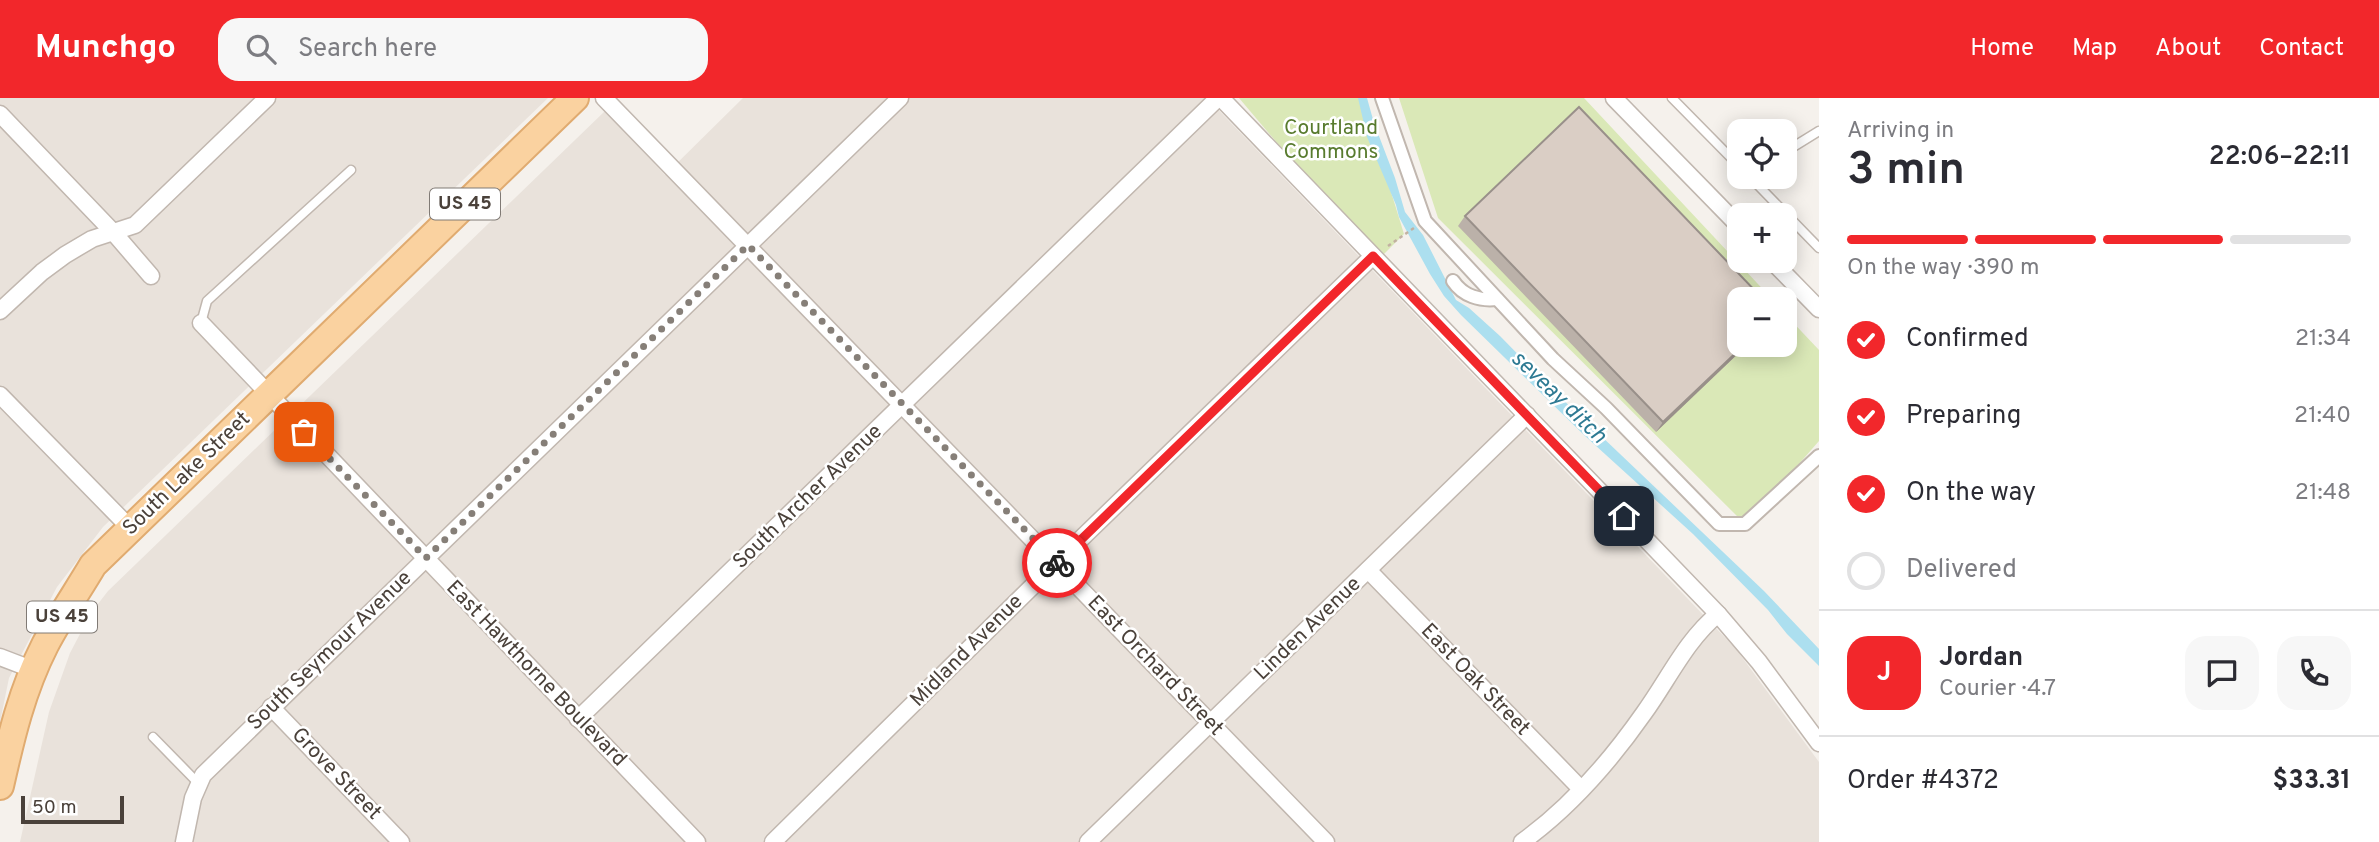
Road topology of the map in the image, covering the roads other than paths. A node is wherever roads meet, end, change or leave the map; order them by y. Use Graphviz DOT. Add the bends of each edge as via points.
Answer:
graph roads {
  1 [pos="267,98"];
  2 [pos="575,98"];
  3 [pos="604,98"];
  4 [pos="900,98"];
  5 [pos="1220,98"];
  6 [pos="1382,98"];
  7 [pos="1614,98"];
  8 [pos="1672,98"];
  9 [pos="0,114"];
  10 [pos="1819,131"];
  11 [pos="1797,145"];
  12 [pos="1727,154"];
  13 [pos="351,170"];
  14 [pos="1763,189"];
  15 [pos="1727,214"];
  16 [pos="114,233"];
  17 [pos="748,245"];
  18 [pos="1819,248"];
  19 [pos="1373,256"];
  20 [pos="1784,273"];
  21 [pos="151,276"];
  22 [pos="1453,281"];
  23 [pos="1497,299"];
  24 [pos="1819,309"];
  25 [pos="0,311"];
  26 [pos="201,323"];
  27 [pos="0,394"];
  28 [pos="268,395"];
  29 [pos="903,405"];
  30 [pos="1527,415"];
  31 [pos="1819,456"];
  32 [pos="131,529"];
  33 [pos="426,558"];
  34 [pos="1056,564"];
  35 [pos="1368,570"];
  36 [pos="1718,614"];
  37 [pos="0,657"];
  38 [pos="34,670"];
  39 [pos="271,707"];
  40 [pos="578,719"];
  41 [pos="1210,723"];
  42 [pos="153,737"];
  43 [pos="1819,743"];
  44 [pos="198,783"];
  45 [pos="0,786"];
  46 [pos="1581,789"];
  47 [pos="184,842"];
  48 [pos="401,842"];
  49 [pos="697,842"];
  50 [pos="774,842"];
  51 [pos="1088,842"];
  52 [pos="1326,842"];
  53 [pos="1522,842"];
  1 -- 16 [label="street" via="135,225"];
  2 -- 28 [label="main road, South Lake Street / US 45"];
  3 -- 17 [label="street, East Orchard Street"];
  4 -- 17 [label="street, South Seymour Avenue"];
  5 -- 19 [label="street"];
  5 -- 29 [label="street, South Archer Avenue"];
  6 -- 23 [label="street" via="1425,221"];
  7 -- 15 [label="street"];
  8 -- 12 [label="lane"];
  9 -- 16 [label="street"];
  10 -- 11 [label="lane"];
  13 -- 26 [label="lane" via="206,301"];
  14 -- 18 [label="lane"];
  16 -- 21 [label="street"];
  16 -- 25 [label="street" via="92,239 65,255"];
  17 -- 29 [label="street, East Orchard Street"];
  17 -- 33 [label="street, South Seymour Avenue"];
  19 -- 30 [label="street"];
  19 -- 34 [label="street, Midland Avenue"];
  20 -- 24 [label="street"];
  22 -- 23 [label="street" via="1471,296"];
  23 -- 31 [label="street" via="1719,524 1745,524"];
  26 -- 28 [label="street, East Hawthorne Boulevard"];
  27 -- 32 [label="street"];
  28 -- 32 [label="main road, South Lake Street / US 45"];
  28 -- 33 [label="street, East Hawthorne Boulevard"];
  29 -- 34 [label="street, East Orchard Street"];
  29 -- 40 [label="street, South Archer Avenue"];
  30 -- 35 [label="street, Linden Avenue"];
  30 -- 36 [label="street"];
  32 -- 38 [label="main road, South Lake Street / US 45" via="93,565"];
  33 -- 39 [label="street, South Seymour Avenue"];
  33 -- 40 [label="street, East Hawthorne Boulevard"];
  34 -- 41 [label="street, East Orchard Street"];
  34 -- 50 [label="street, Midland Avenue"];
  35 -- 41 [label="street, Linden Avenue"];
  35 -- 46 [label="street, East Oak Street"];
  36 -- 43 [label="street"];
  36 -- 46 [label="street" via="1701,630 1616,751"];
  37 -- 38 [label="street"];
  38 -- 45 [label="main road, South Lake Street / US 45" via="16,717"];
  39 -- 44 [label="street, South Seymour Avenue"];
  39 -- 48 [label="street, Grove Street"];
  40 -- 49 [label="street, East Hawthorne Boulevard"];
  41 -- 51 [label="street, Linden Avenue"];
  41 -- 52 [label="street, East Orchard Street"];
  42 -- 44 [label="lane"];
  44 -- 47 [label="street"];
  46 -- 53 [label="street"];
}
